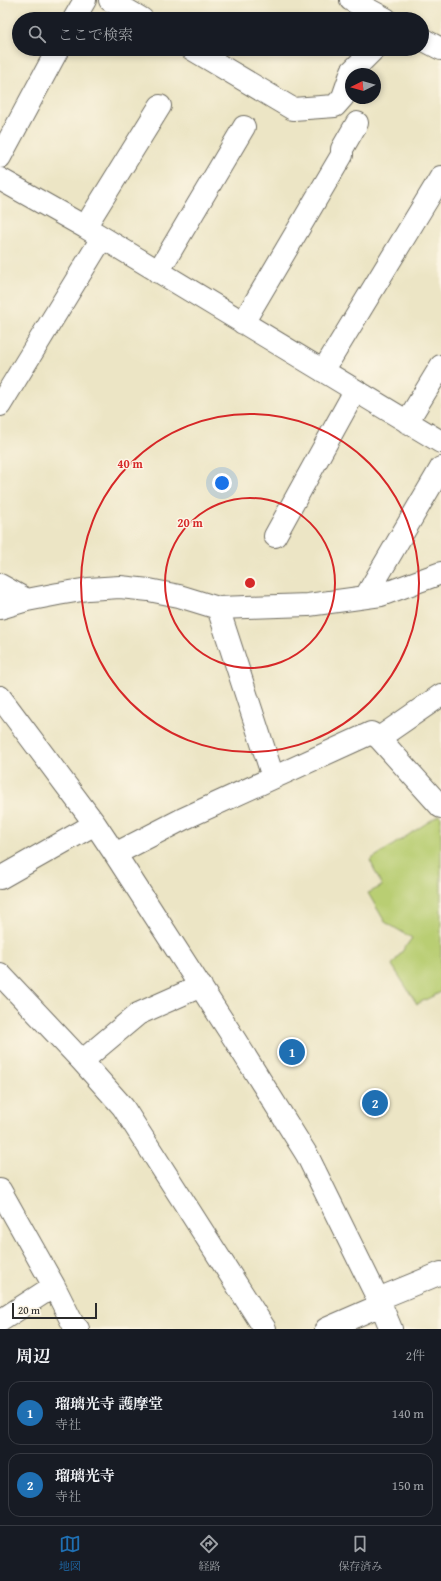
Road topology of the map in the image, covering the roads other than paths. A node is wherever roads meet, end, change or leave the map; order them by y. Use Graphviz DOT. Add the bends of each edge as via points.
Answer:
graph roads {
  1 [pos="84,0"];
  2 [pos="110,0"];
  3 [pos="351,0"];
  4 [pos="78,12"];
  5 [pos="130,12"];
  6 [pos="373,12"];
  7 [pos="429,43"];
  8 [pos="441,49"];
  9 [pos="54,56"];
  10 [pos="204,56"];
  11 [pos="367,56"];
  12 [pos="160,106"];
  13 [pos="357,123"];
  14 [pos="244,127"];
  15 [pos="0,157"];
  16 [pos="441,177"];
  17 [pos="0,179"];
  18 [pos="93,232"];
  19 [pos="158,272"];
  20 [pos="243,323"];
  21 [pos="441,366"];
  22 [pos="323,371"];
  23 [pos="355,390"];
  24 [pos="0,405"];
  25 [pos="407,422"];
  26 [pos="441,442"];
  27 [pos="441,468"];
  28 [pos="275,536"];
  29 [pos="441,573"];
  30 [pos="0,585"];
  31 [pos="366,596"];
  32 [pos="27,600"];
  33 [pos="0,608"];
  34 [pos="218,608"];
  35 [pos="441,695"];
  36 [pos="0,697"];
  37 [pos="379,738"];
  38 [pos="273,777"];
  39 [pos="438,800"];
  40 [pos="95,824"];
  41 [pos="115,854"];
  42 [pos="0,878"];
  43 [pos="0,974"];
  44 [pos="201,986"];
  45 [pos="82,1061"];
  46 [pos="0,1190"];
  47 [pos="441,1273"];
  48 [pos="54,1286"];
  49 [pos="380,1302"];
  50 [pos="0,1321"];
  51 [pos="78,1329"];
  52 [pos="264,1329"];
  53 [pos="326,1329"];
  54 [pos="391,1329"];
  1 -- 4 [label="street"];
  2 -- 5 [label="street"];
  3 -- 6 [label="street"];
  7 -- 8 [label="street"];
  9 -- 15 [label="street"];
  10 -- 11 [label="street" via="293,109 335,106 342,97 352,71"];
  12 -- 18 [label="street"];
  13 -- 20 [label="street" via="342,149 342,155"];
  14 -- 19 [label="street"];
  16 -- 22 [label="street"];
  17 -- 18 [label="street"];
  18 -- 19 [label="street"];
  18 -- 24 [label="street"];
  19 -- 20 [label="street"];
  20 -- 22 [label="street"];
  21 -- 25 [label="street"];
  22 -- 23 [label="street"];
  23 -- 25 [label="street"];
  23 -- 28 [label="street"];
  25 -- 26 [label="street"];
  27 -- 31 [label="street"];
  29 -- 31 [label="street" via="381,595"];
  30 -- 32 [label="street"];
  31 -- 34 [label="street" via="308,605"];
  32 -- 33 [label="street"];
  32 -- 34 [label="street" via="80,590 120,587 179,596"];
  34 -- 38 [label="street"];
  35 -- 37 [label="street"];
  36 -- 40 [label="street"];
  37 -- 38 [label="street" via="371,733"];
  37 -- 39 [label="street"];
  38 -- 41 [label="street"];
  40 -- 41 [label="street"];
  40 -- 42 [label="street"];
  41 -- 44 [label="street"];
  43 -- 45 [label="street"];
  44 -- 45 [label="street" via="138,1014"];
  44 -- 49 [label="street" via="307,1155"];
  45 -- 52 [label="street" via="123,1107"];
  46 -- 48 [label="street"];
  47 -- 49 [label="street"];
  48 -- 50 [label="street"];
  48 -- 51 [label="street"];
  49 -- 53 [label="street"];
  49 -- 54 [label="street"];
}
